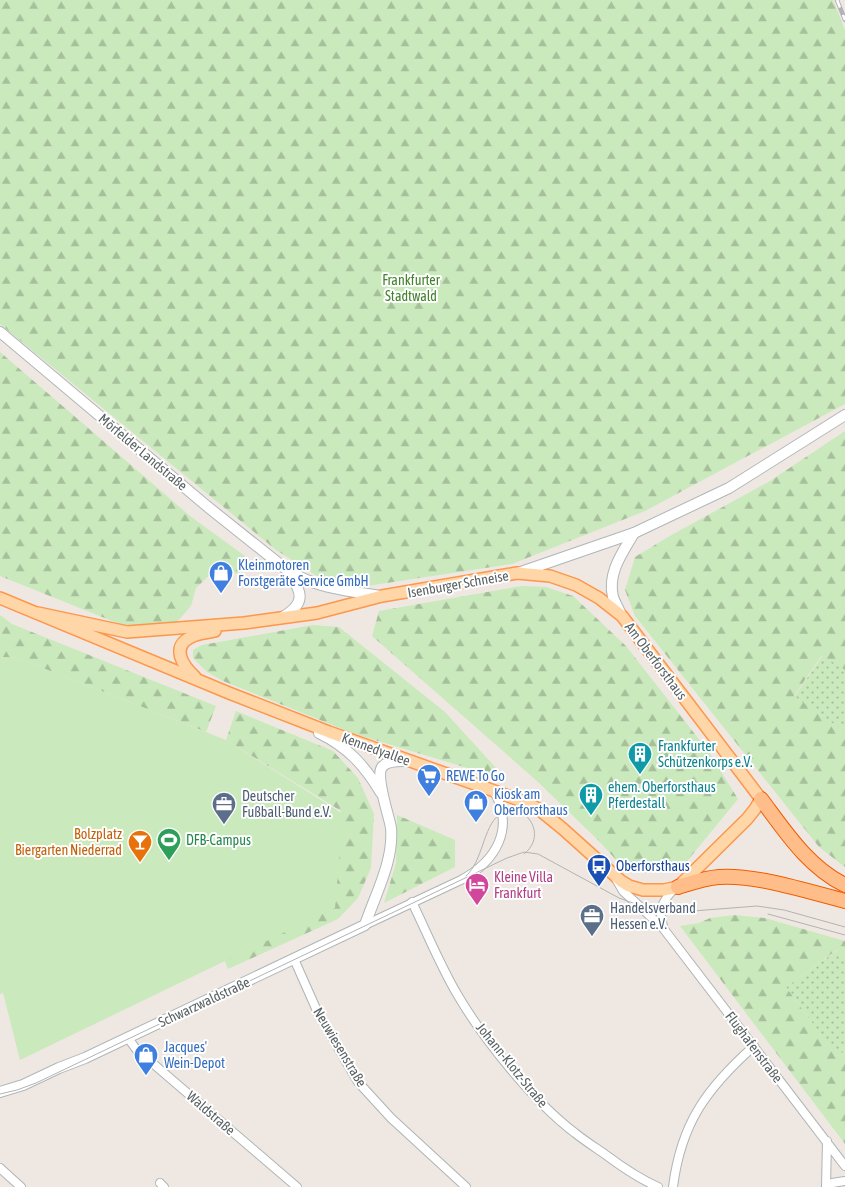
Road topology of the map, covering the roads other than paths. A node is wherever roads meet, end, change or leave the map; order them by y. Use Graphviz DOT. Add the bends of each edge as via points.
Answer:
graph roads {
  1 [pos="0,332"];
  2 [pos="845,415"];
  3 [pos="634,533"];
  4 [pos="287,570"];
  5 [pos="517,573"];
  6 [pos="382,596"];
  7 [pos="0,598"];
  8 [pos="38,613"];
  9 [pos="622,616"];
  10 [pos="281,618"];
  11 [pos="254,621"];
  12 [pos="200,681"];
  13 [pos="306,722"];
  14 [pos="408,761"];
  15 [pos="492,790"];
  16 [pos="384,799"];
  17 [pos="761,799"];
  18 [pos="615,877"];
  19 [pos="845,885"];
  20 [pos="677,888"];
  21 [pos="845,901"];
  22 [pos="412,902"];
  23 [pos="365,925"];
  24 [pos="663,928"];
  25 [pos="294,959"];
  26 [pos="128,1038"];
  27 [pos="754,1046"];
  28 [pos="1,1092"];
  29 [pos="827,1141"];
  30 [pos="845,1166"];
  31 [pos="0,1168"];
  32 [pos="845,1180"];
  33 [pos="21,1187"];
  34 [pos="297,1187"];
  35 [pos="466,1187"];
  36 [pos="658,1187"];
  37 [pos="672,1187"];
  38 [pos="826,1187"];
  39 [pos="830,1187"];
  1 -- 4 [label="main road, Mörfelder Landstraße"];
  2 -- 3 [label="main road, Isenburger Schneise" via="729,488"];
  3 -- 5 [label="main road, Isenburger Schneise"];
  3 -- 9 [label="main road" via="616,565 612,581 613,596"];
  4 -- 6 [label="main road, Mörfelder Landstraße" via="312,583"];
  4 -- 10 [label="main road, Mörfelder Landstraße" via="299,588 300,596 294,608"];
  5 -- 6 [label="main road, Isenburger Schneise"];
  5 -- 9 [label="main road, Am Oberforsthaus" via="550,576 576,585"];
  6 -- 10 [label="main road, Isenburger Schneise"];
  7 -- 8 [label="main road, Kennedyallee"];
  8 -- 11 [label="main road, Isenburger Schneise" via="127,632"];
  8 -- 12 [label="main road, Kennedyallee"];
  9 -- 17 [label="main road, Am Oberforsthaus"];
  10 -- 11 [label="main road, Isenburger Schneise"];
  11 -- 12 [label="main road" via="186,640 181,660"];
  12 -- 13 [label="main road, Kennedyallee"];
  13 -- 14 [label="main road, Kennedyallee"];
  13 -- 16 [label="main road" via="310,729 331,739 357,759"];
  14 -- 15 [label="main road, Kennedyallee"];
  14 -- 16 [label="main road" via="389,762 381,768"];
  15 -- 18 [label="main road, Kennedyallee" via="541,811"];
  15 -- 22 [label="street, Schwarzwaldstraße" via="504,820 502,832 487,861 470,875"];
  16 -- 23 [label="main road" via="390,824 390,852"];
  17 -- 19 [label="highway" via="806,857"];
  17 -- 20 [label="main road" via="747,819"];
  18 -- 20 [label="main road, Kennedyallee" via="638,889"];
  18 -- 24 [label="street, Flughafenstraße" via="623,891"];
  20 -- 21 [label="highway" via="712,878 730,877 758,880"];
  20 -- 24 [label="street" via="661,907"];
  22 -- 23 [label="street, Schwarzwaldstraße"];
  22 -- 36 [label="street, Johann-Klotz-Straße" via="458,996 517,1076 574,1133"];
  23 -- 25 [label="main road, Schwarzwaldstraße"];
  24 -- 27 [label="street, Flughafenstraße"];
  25 -- 26 [label="main road, Schwarzwaldstraße"];
  25 -- 35 [label="street, Neuwiesenstraße" via="318,1013 358,1082 391,1118"];
  26 -- 28 [label="main road, Schwarzwaldstraße"];
  26 -- 34 [label="street, Waldstraße" via="136,1049"];
  27 -- 29 [label="street, Flughafenstraße"];
  27 -- 37 [label="street" via="715,1084 694,1115 682,1145"];
  29 -- 30 [label="street, Flughafenstraße"];
  29 -- 38 [label="street"];
  31 -- 33 [label="street"];
  32 -- 39 [label="street" via="832,1183"];
}
